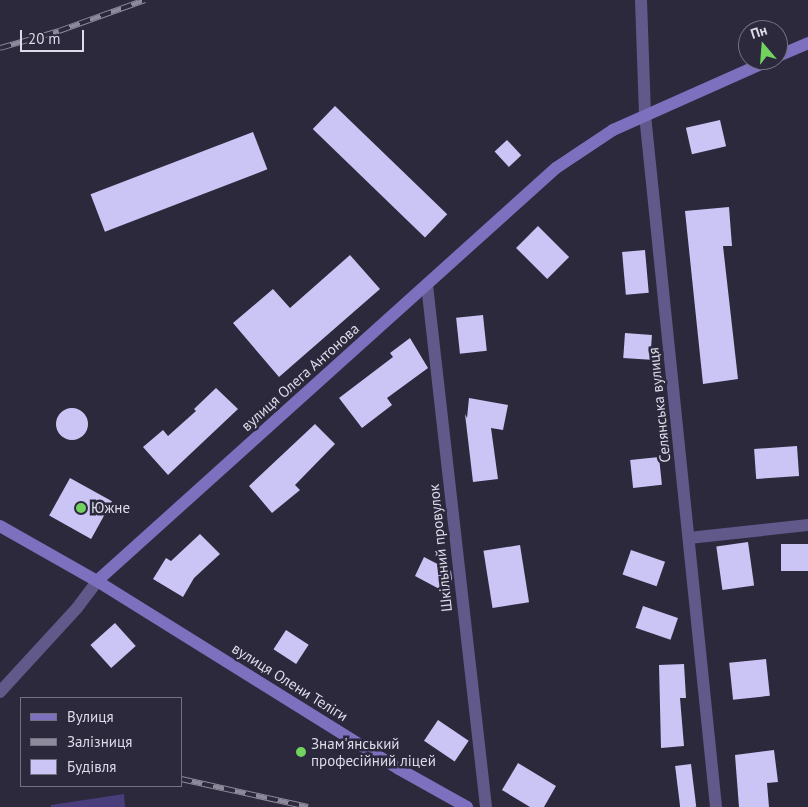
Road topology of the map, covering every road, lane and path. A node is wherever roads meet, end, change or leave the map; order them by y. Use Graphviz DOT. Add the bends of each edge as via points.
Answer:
graph roads {
  1 [pos="641,0"];
  2 [pos="808,43"];
  3 [pos="788,52"];
  4 [pos="747,70"];
  5 [pos="645,115"];
  6 [pos="427,285"];
  7 [pos="0,526"];
  8 [pos="808,526"];
  9 [pos="689,538"];
  10 [pos="97,581"];
  11 [pos="0,692"];
  12 [pos="468,807"];
  13 [pos="486,807"];
  14 [pos="716,807"];
  1 -- 5 [label="street, Селянська вулиця"];
  2 -- 3 [label="street"];
  4 -- 5 [label="street, вулиця Олега Антонова"];
  5 -- 6 [label="street, вулиця Олега Антонова" via="613,130 556,168"];
  5 -- 9 [label="street, Селянська вулиця"];
  6 -- 10 [label="street, вулиця Олега Антонова"];
  6 -- 13 [label="street, Шкільний провулок"];
  7 -- 10 [label="street, вулиця Олени Теліги"];
  8 -- 9 [label="street"];
  9 -- 14 [label="street, Селянська вулиця"];
  10 -- 11 [label="street, вулиця Олега Антонова" via="77,608"];
  10 -- 12 [label="street, вулиця Олени Теліги" via="399,769"];
}
